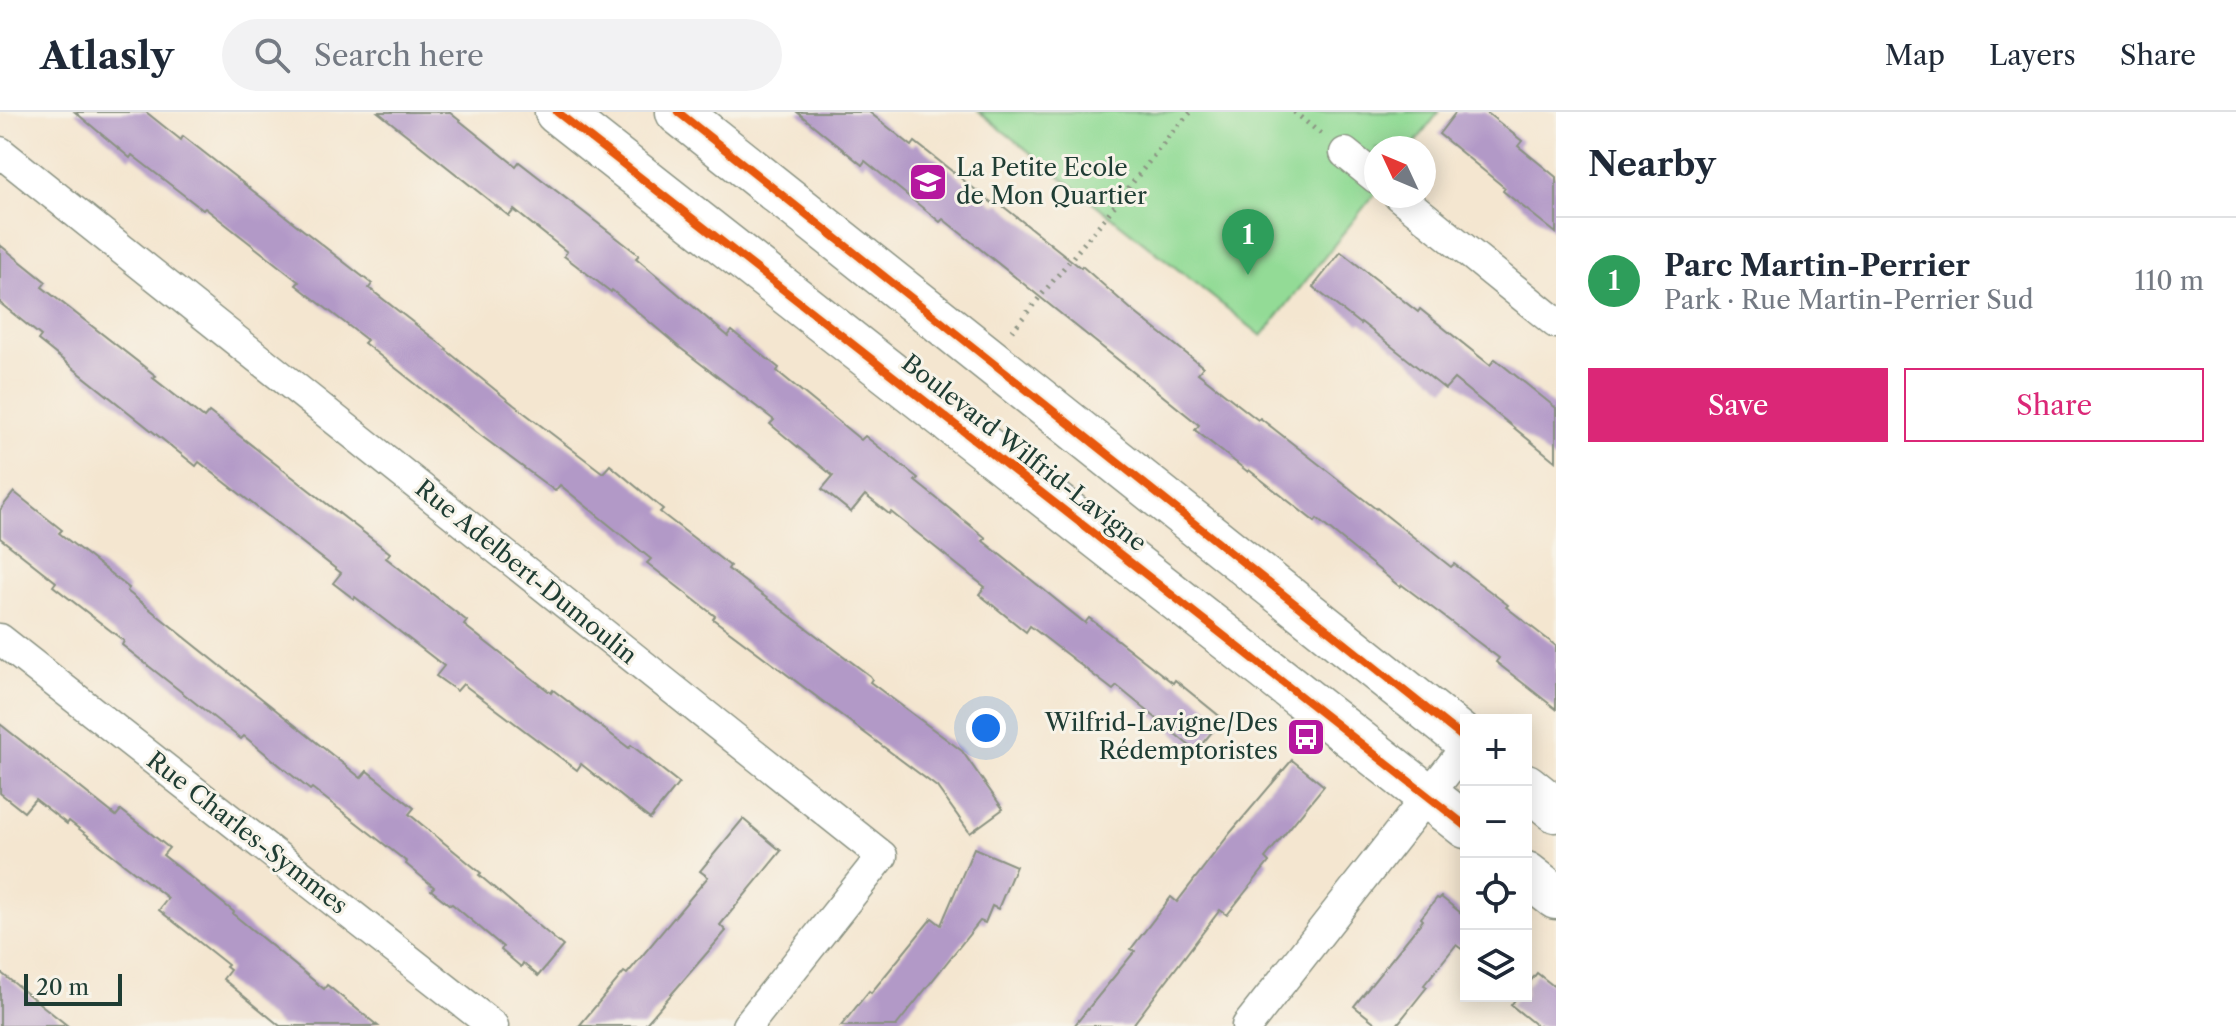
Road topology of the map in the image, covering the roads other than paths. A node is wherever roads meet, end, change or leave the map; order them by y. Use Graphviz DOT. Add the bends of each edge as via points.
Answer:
graph roads {
  1 [pos="557,112"];
  2 [pos="678,112"];
  3 [pos="0,152"];
  4 [pos="1345,153"];
  5 [pos="1364,168"];
  6 [pos="1414,208"];
  7 [pos="1556,323"];
  8 [pos="0,639"];
  9 [pos="1460,735"];
  10 [pos="1460,755"];
  11 [pos="1532,791"];
  12 [pos="1428,797"];
  13 [pos="1556,810"];
  14 [pos="1460,821"];
  15 [pos="1532,879"];
  16 [pos="1556,897"];
  17 [pos="493,1026"];
  18 [pos="747,1026"];
  19 [pos="1247,1026"];
  1 -- 12 [label="main road, Boulevard Wilfrid-Lavigne"];
  2 -- 9 [label="main road, Boulevard Wilfrid-Lavigne"];
  3 -- 18 [label="street, Rue Adelbert-Dumoulin" via="882,856"];
  4 -- 5 [label="street"];
  6 -- 7 [label="street"];
  8 -- 17 [label="street, Rue Charles-Symmes"];
  10 -- 12 [label="street"];
  11 -- 13 [label="main road"];
  12 -- 14 [label="main road, Boulevard Wilfrid-Lavigne"];
  12 -- 19 [label="street"];
  15 -- 16 [label="main road"];
}
